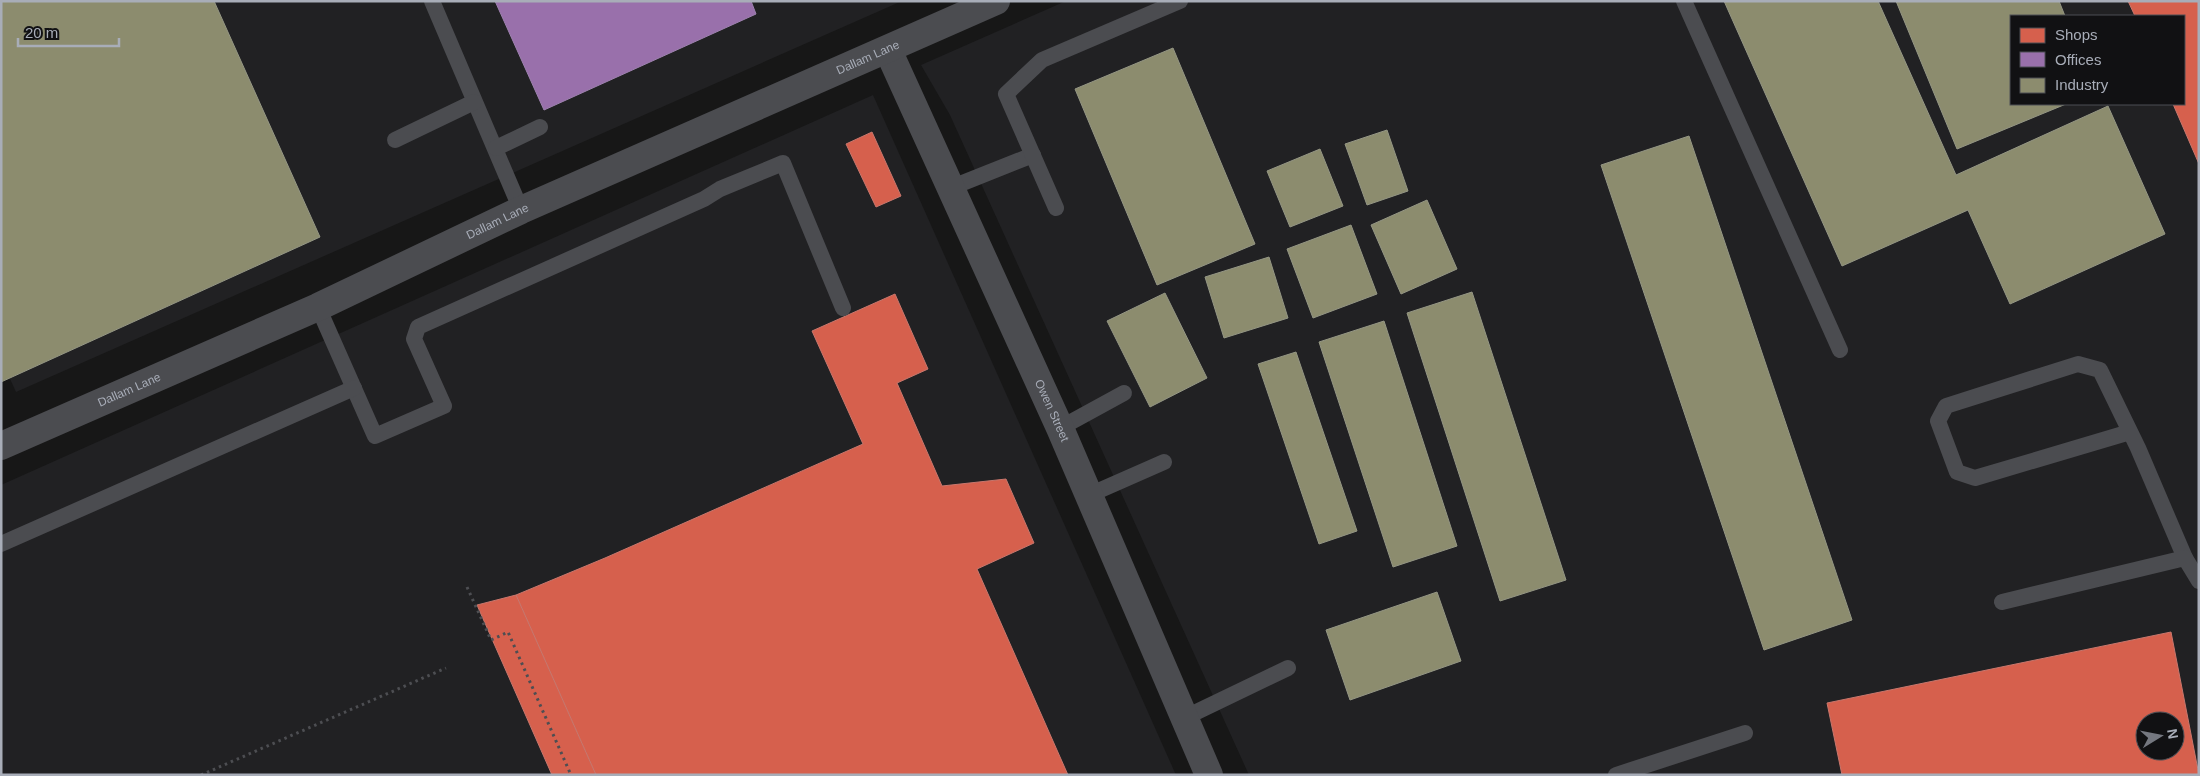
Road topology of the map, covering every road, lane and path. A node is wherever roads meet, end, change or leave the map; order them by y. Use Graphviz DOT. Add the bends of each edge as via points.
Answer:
graph roads {
  1 [pos="432,1"];
  2 [pos="996,1"];
  3 [pos="1180,1"];
  4 [pos="1684,1"];
  5 [pos="888,50"];
  6 [pos="474,102"];
  7 [pos="540,127"];
  8 [pos="395,140"];
  9 [pos="496,148"];
  10 [pos="1033,155"];
  11 [pos="950,188"];
  12 [pos="1056,208"];
  13 [pos="522,210"];
  14 [pos="318,307"];
  15 [pos="843,308"];
  16 [pos="1840,350"];
  17 [pos="354,388"];
  18 [pos="1124,393"];
  19 [pos="1060,428"];
  20 [pos="2130,432"];
  21 [pos="1,446"];
  22 [pos="1164,462"];
  23 [pos="1088,495"];
  24 [pos="1,544"];
  25 [pos="2184,558"];
  26 [pos="2199,581"];
  27 [pos="467,586"];
  28 [pos="2002,602"];
  29 [pos="446,668"];
  30 [pos="1288,668"];
  31 [pos="1184,718"];
  32 [pos="1745,733"];
  33 [pos="201,775"];
  34 [pos="572,775"];
  35 [pos="1209,775"];
  36 [pos="1616,775"];
  1 -- 6 [label="lane"];
  2 -- 5 [label="street, Dallam Lane"];
  3 -- 10 [label="lane" via="1042,60 1006,94"];
  4 -- 16 [label="lane"];
  5 -- 11 [label="street, Owen Street"];
  5 -- 13 [label="street, Dallam Lane"];
  6 -- 8 [label="lane"];
  6 -- 9 [label="lane"];
  7 -- 9 [label="lane"];
  9 -- 13 [label="lane"];
  10 -- 11 [label="lane"];
  10 -- 12 [label="lane"];
  11 -- 19 [label="street, Owen Street"];
  13 -- 14 [label="street, Dallam Lane"];
  14 -- 17 [label="lane"];
  14 -- 21 [label="street, Dallam Lane"];
  15 -- 17 [label="lane" via="783,163 418,327 414,339 444,406 375,436"];
  17 -- 24 [label="lane"];
  18 -- 19 [label="lane"];
  19 -- 23 [label="street, Owen Street"];
  20 -- 20 [label="lane" via="2100,370 2078,364 1946,406 1938,422 1956,472 1975,478"];
  20 -- 25 [label="lane"];
  22 -- 23 [label="lane"];
  23 -- 31 [label="street, Owen Street"];
  25 -- 26 [label="lane"];
  25 -- 28 [label="lane"];
  27 -- 34 [label="path" via="491,640 508,632"];
  29 -- 33 [label="path"];
  30 -- 31 [label="lane"];
  31 -- 35 [label="street, Owen Street"];
  32 -- 36 [label="lane"];
}
